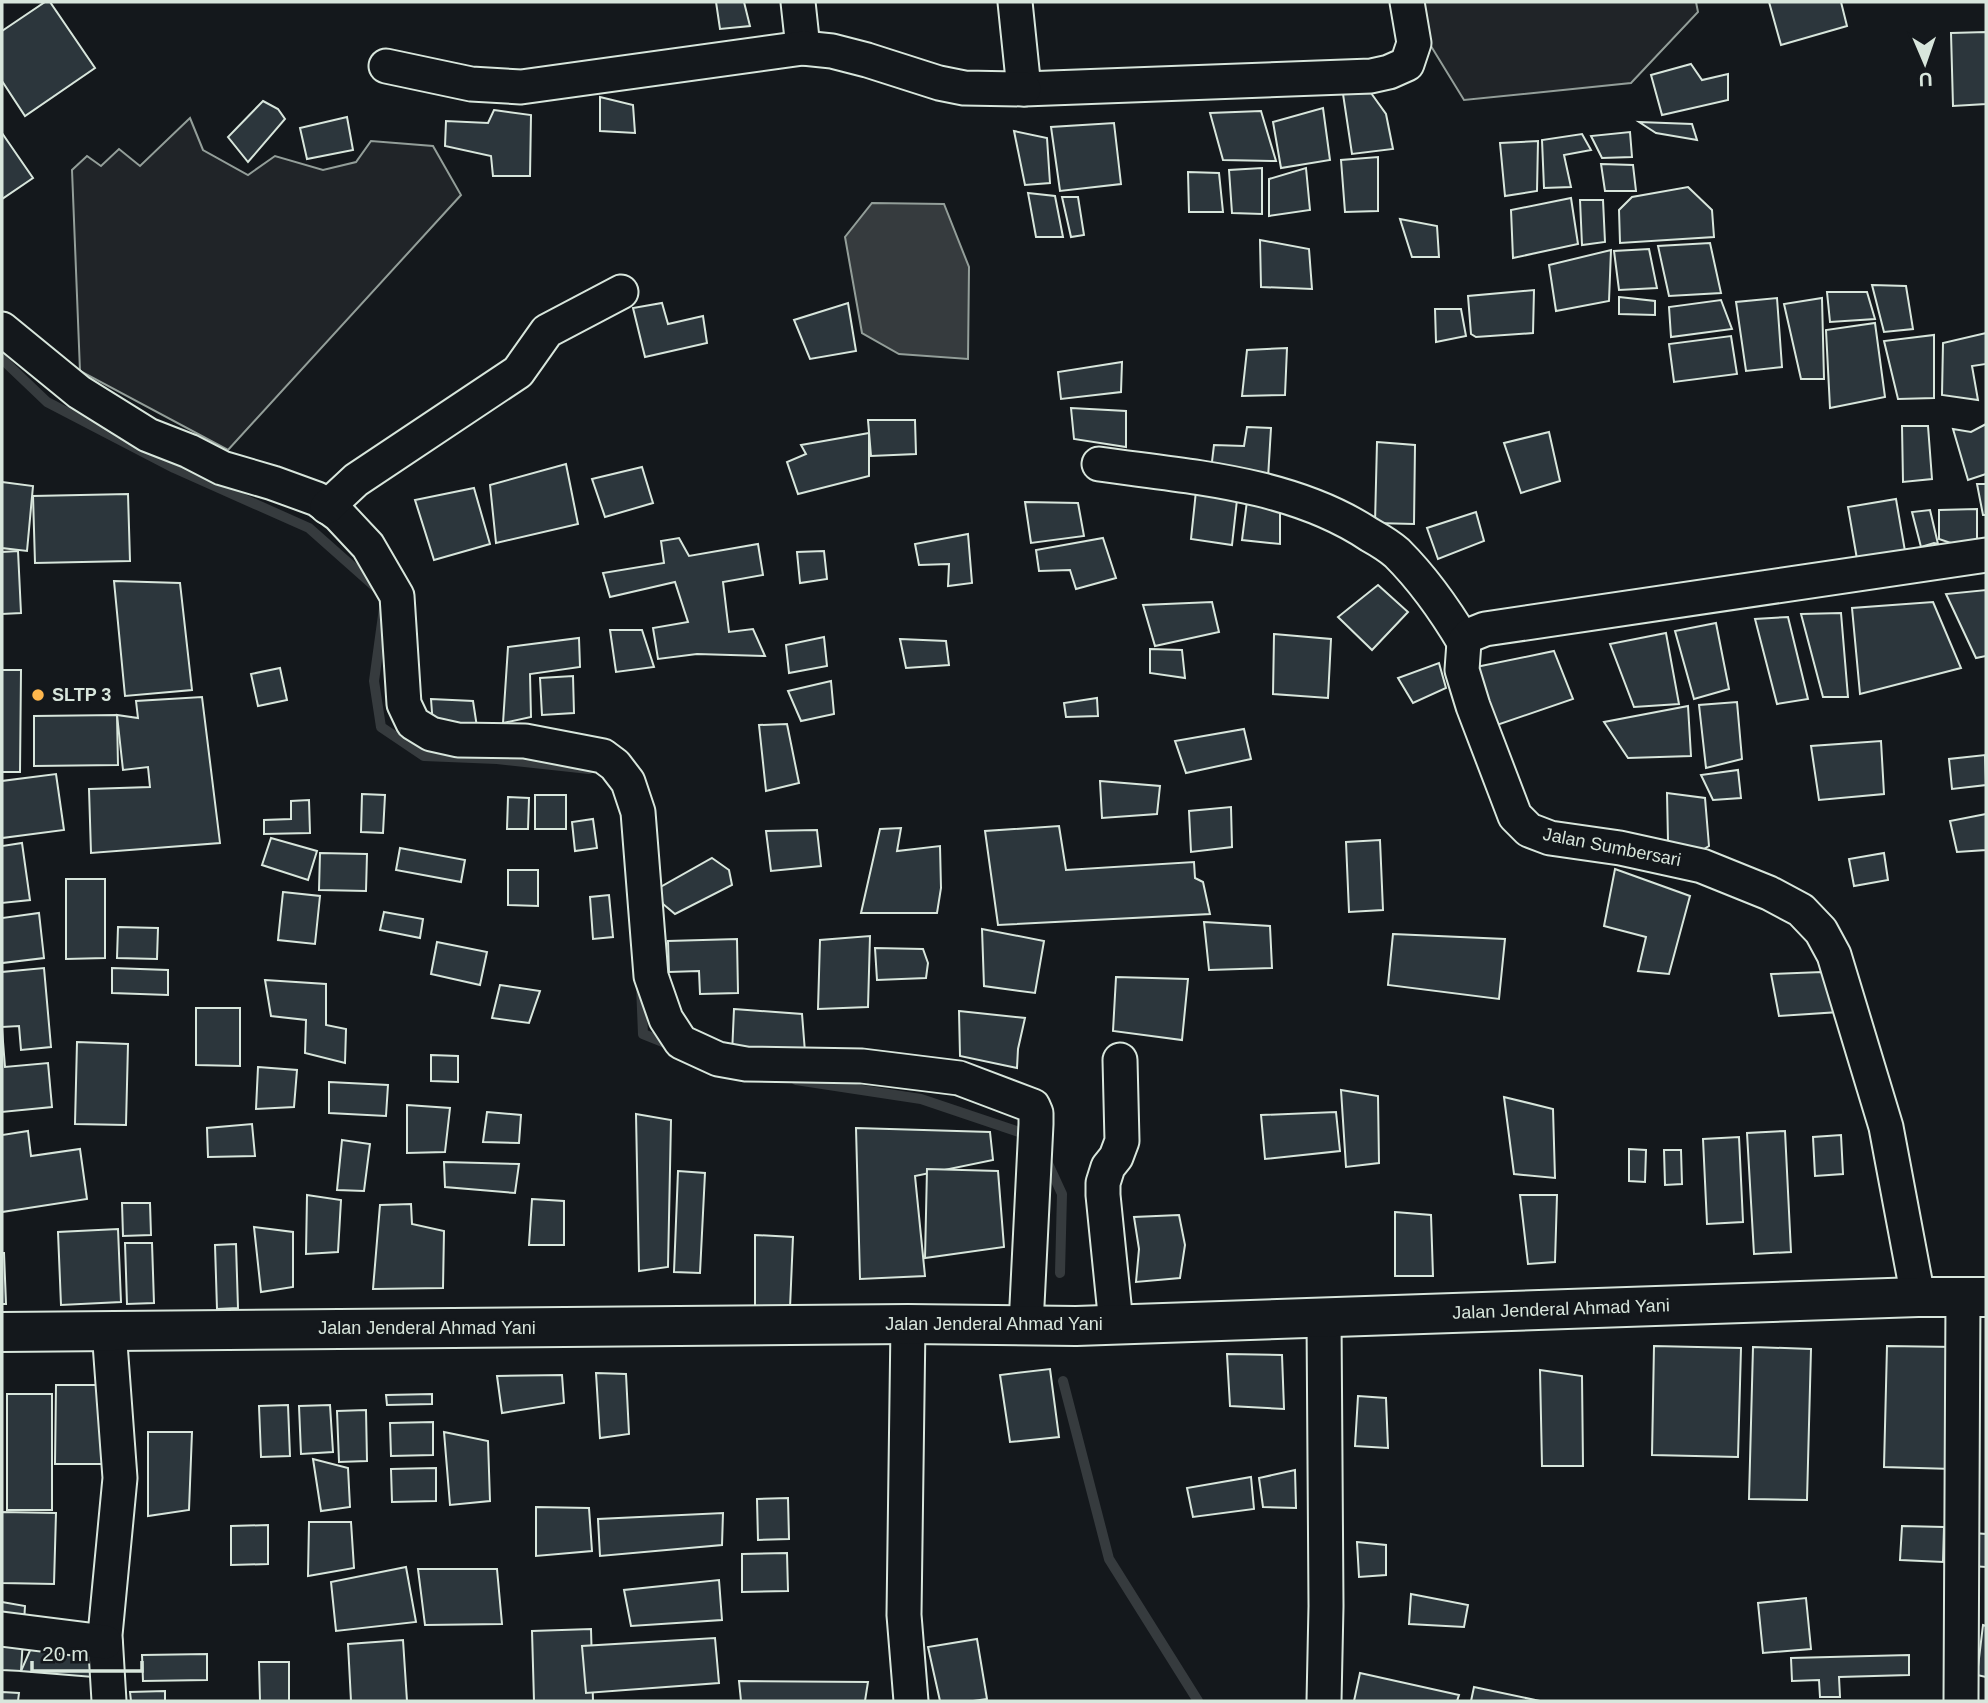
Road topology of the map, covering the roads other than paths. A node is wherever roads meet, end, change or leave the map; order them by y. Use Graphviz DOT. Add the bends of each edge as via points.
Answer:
graph roads {
  1 [pos="798,2"];
  2 [pos="1015,2"];
  3 [pos="1407,2"];
  4 [pos="803,48"];
  5 [pos="386,66"];
  6 [pos="1024,89"];
  7 [pos="621,292"];
  8 [pos="2,329"];
  9 [pos="1100,464"];
  10 [pos="327,507"];
  11 [pos="1986,555"];
  12 [pos="1465,642"];
  13 [pos="1120,1060"];
  14 [pos="1918,1297"];
  15 [pos="1975,1297"];
  16 [pos="1324,1317"];
  17 [pos="908,1324"];
  18 [pos="1114,1324"];
  19 [pos="1030,1325"];
  20 [pos="109,1330"];
  21 [pos="2,1332"];
  22 [pos="2,1629"];
  23 [pos="105,1642"];
  24 [pos="109,1701"];
  25 [pos="911,1701"];
  26 [pos="1324,1701"];
  27 [pos="1961,1701"];
  1 -- 4 [label="street"];
  2 -- 6 [label="street"];
  3 -- 6 [label="street" via="1414,43 1407,64 1389,72"];
  4 -- 5 [label="street" via="521,87 471,83"];
  4 -- 6 [label="street" via="832,51 964,88"];
  7 -- 10 [label="street" via="547,331 518,372 356,480"];
  8 -- 10 [label="street" via="79,391 148,435 222,468 317,499"];
  9 -- 12 [label="street" via="1202,478 1325,509 1395,551"];
  10 -- 19 [label="street" via="368,546 397,596 404,704 413,723 431,734 458,740 525,741 603,756 628,782 638,811 651,976 666,1018 681,1042 718,1059 746,1064 862,1066 959,1078 1033,1106 1037,1113"];
  11 -- 12 [label="street" via="1485,629"];
  12 -- 14 [label="street, Jalan Sumbersari" via="1462,670 1473,706 1515,816 1529,830 1550,838 1702,866 1801,910 1821,931 1834,955 1886,1127"];
  13 -- 18 [label="street" via="1122,1141 1103,1183"];
  14 -- 15 [label="main road, Jalan Jenderal Ahmad Yani"];
  14 -- 16 [label="main road, Jalan Jenderal Ahmad Yani"];
  15 -- 27 [label="street"];
  16 -- 18 [label="main road, Jalan Jenderal Ahmad Yani"];
  16 -- 26 [label="street"];
  17 -- 19 [label="main road, Jalan Jenderal Ahmad Yani"];
  17 -- 20 [label="main road, Jalan Jenderal Ahmad Yani"];
  17 -- 25 [label="street" via="904,1615"];
  18 -- 19 [label="main road, Jalan Jenderal Ahmad Yani"];
  20 -- 21 [label="main road, Jalan Jenderal Ahmad Yani"];
  20 -- 23 [label="street" via="120,1478"];
  22 -- 23 [label="street"];
  23 -- 24 [label="street"];
}
